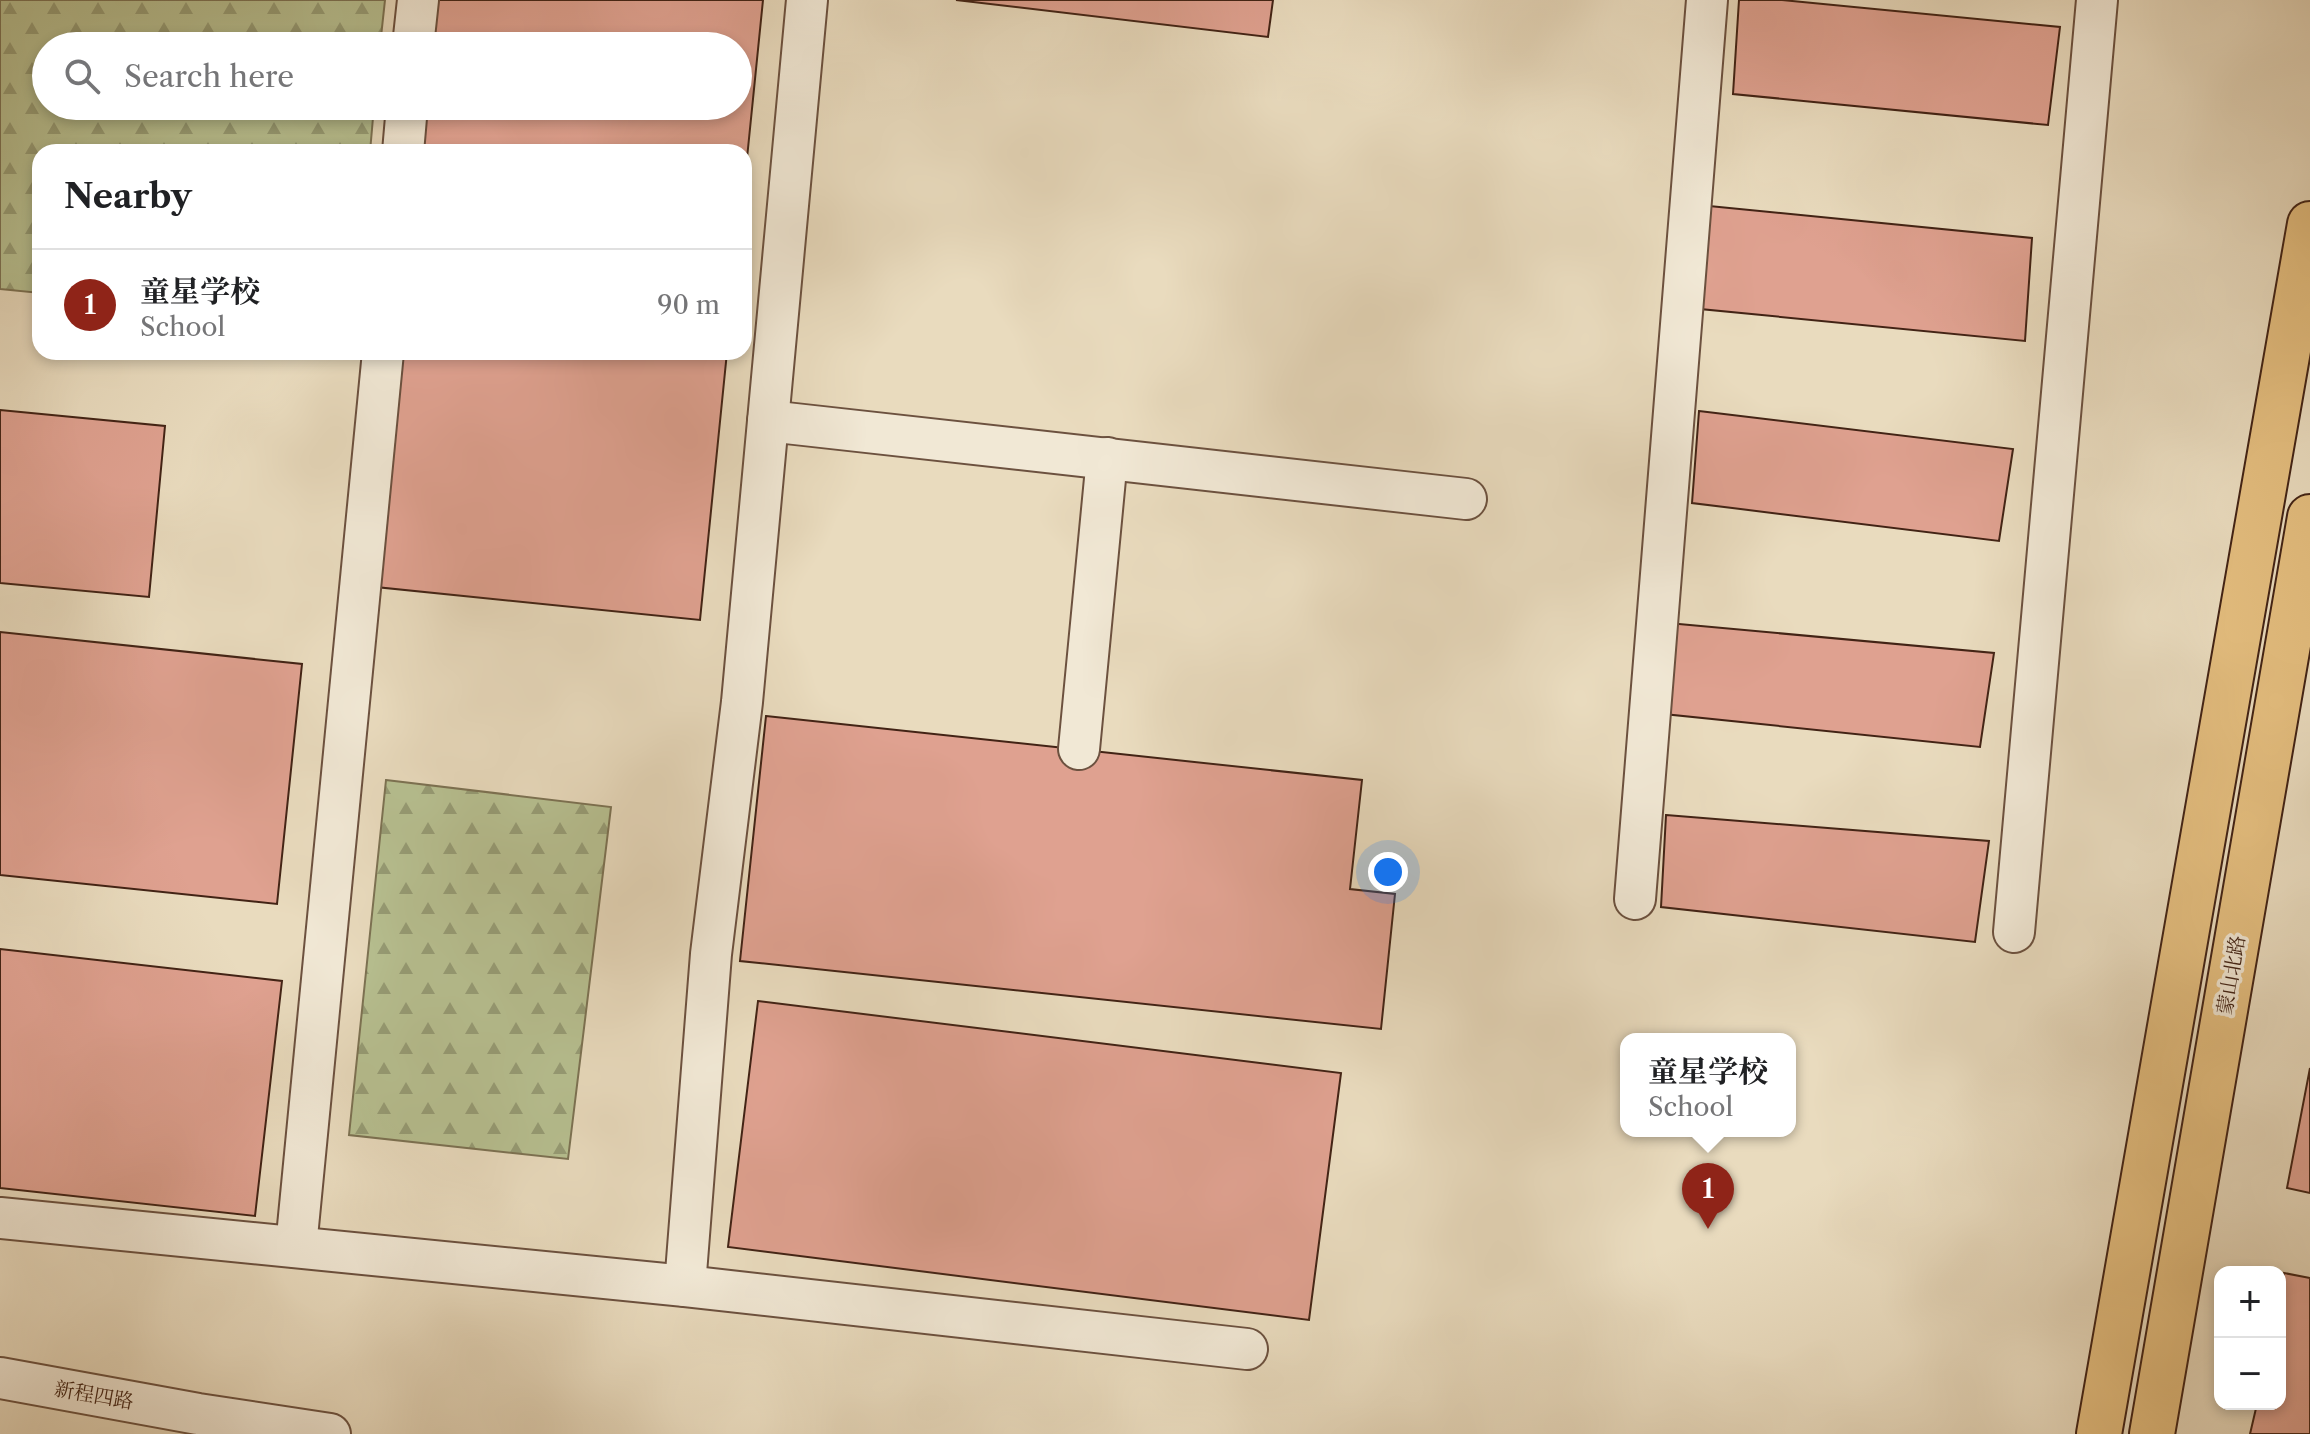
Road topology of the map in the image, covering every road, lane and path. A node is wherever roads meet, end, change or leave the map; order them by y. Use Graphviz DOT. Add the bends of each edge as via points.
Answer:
graph roads {
  1 [pos="418,0"];
  2 [pos="807,0"];
  3 [pos="1707,0"];
  4 [pos="2097,0"];
  5 [pos="415,32"];
  6 [pos="406,120"];
  7 [pos="404,144"];
  8 [pos="2310,224"];
  9 [pos="382,360"];
  10 [pos="768,421"];
  11 [pos="1107,458"];
  12 [pos="1466,499"];
  13 [pos="2310,517"];
  14 [pos="1079,749"];
  15 [pos="1635,899"];
  16 [pos="2014,932"];
  17 [pos="0,1218"];
  18 [pos="296,1247"];
  19 [pos="685,1286"];
  20 [pos="1247,1349"];
  21 [pos="0,1378"];
  22 [pos="330,1434"];
  23 [pos="2099,1434"];
  24 [pos="2152,1434"];
  1 -- 5 [label="street"];
  2 -- 10 [label="street"];
  3 -- 15 [label="street"];
  4 -- 16 [label="street"];
  6 -- 7 [label="street"];
  8 -- 23 [label="main road"];
  9 -- 18 [label="street"];
  10 -- 11 [label="street"];
  10 -- 19 [label="street" via="742,702 711,954"];
  11 -- 12 [label="street"];
  11 -- 14 [label="street"];
  13 -- 24 [label="main road, 蒙山北路"];
  17 -- 18 [label="street"];
  18 -- 19 [label="street"];
  19 -- 20 [label="street"];
  21 -- 22 [label="street, 新程四路"];
}
